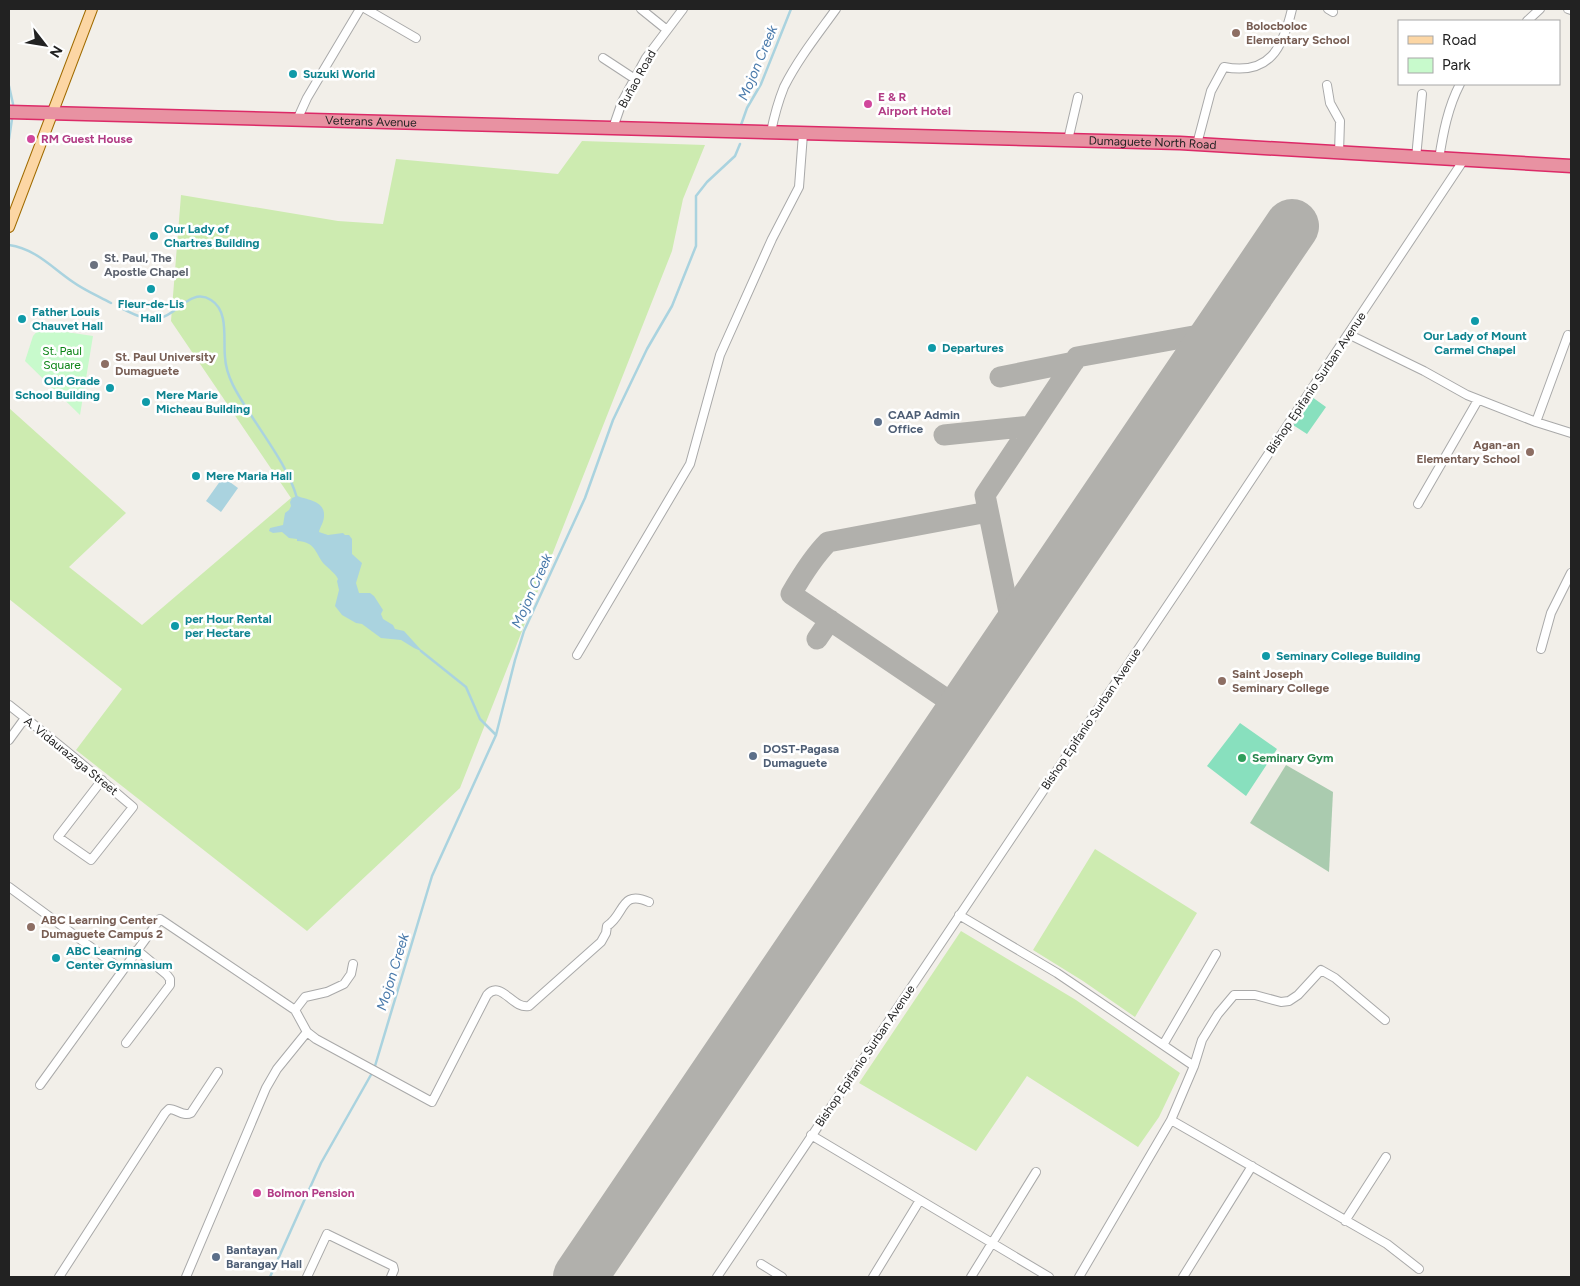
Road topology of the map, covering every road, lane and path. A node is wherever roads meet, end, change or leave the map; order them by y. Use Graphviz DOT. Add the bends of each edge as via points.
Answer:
graph roads {
  1 [pos="92,9"];
  2 [pos="360,9"];
  3 [pos="366,9"];
  4 [pos="641,9"];
  5 [pos="683,9"];
  6 [pos="836,9"];
  7 [pos="1292,9"];
  8 [pos="1540,9"];
  9 [pos="1568,9"];
  10 [pos="1571,10"];
  11 [pos="1528,20"];
  12 [pos="667,30"];
  13 [pos="416,38"];
  14 [pos="603,58"];
  15 [pos="634,79"];
  16 [pos="1327,85"];
  17 [pos="1460,85"];
  18 [pos="1422,94"];
  19 [pos="1078,97"];
  20 [pos="9,112"];
  21 [pos="52,113"];
  22 [pos="296,120"];
  23 [pos="613,128"];
  24 [pos="733,131"];
  25 [pos="771,132"];
  26 [pos="803,134"];
  27 [pos="1068,140"];
  28 [pos="1197,144"];
  29 [pos="1340,153"];
  30 [pos="1416,158"];
  31 [pos="1439,159"];
  32 [pos="1464,161"];
  33 [pos="1571,166"];
  34 [pos="9,227"];
  35 [pos="1348,334"];
  36 [pos="1568,335"];
  37 [pos="1478,400"];
  38 [pos="1536,422"];
  39 [pos="1571,433"];
  40 [pos="1418,504"];
  41 [pos="1571,573"];
  42 [pos="1541,649"];
  43 [pos="577,655"];
  44 [pos="9,705"];
  45 [pos="25,718"];
  46 [pos="9,740"];
  47 [pos="102,780"];
  48 [pos="9,887"];
  49 [pos="649,902"];
  50 [pos="960,916"];
  51 [pos="137,950"];
  52 [pos="1216,954"];
  53 [pos="353,964"];
  54 [pos="122,970"];
  55 [pos="295,1010"];
  56 [pos="1386,1020"];
  57 [pos="307,1032"];
  58 [pos="126,1043"];
  59 [pos="1162,1045"];
  60 [pos="1194,1066"];
  61 [pos="218,1072"];
  62 [pos="40,1086"];
  63 [pos="1171,1120"];
  64 [pos="811,1135"];
  65 [pos="1386,1157"];
  66 [pos="1252,1166"];
  67 [pos="1036,1172"];
  68 [pos="920,1200"];
  69 [pos="1345,1221"];
  70 [pos="992,1243"];
  71 [pos="761,1264"];
  72 [pos="1419,1269"];
  73 [pos="59,1277"];
  74 [pos="186,1277"];
  75 [pos="306,1277"];
  76 [pos="391,1277"];
  77 [pos="717,1277"];
  78 [pos="782,1277"];
  79 [pos="873,1277"];
  80 [pos="971,1277"];
  81 [pos="1049,1277"];
  82 [pos="1079,1277"];
  83 [pos="1183,1277"];
  1 -- 21 [label="main road"];
  2 -- 22 [label="street"];
  3 -- 13 [label="street"];
  4 -- 12 [label="street"];
  5 -- 12 [label="street, Buñao Road"];
  6 -- 25 [label="street" via="795,66 776,110"];
  7 -- 28 [label="street" via="1287,31 1274,55 1265,63 1254,68 1224,67 1211,91"];
  8 -- 11 [label="street"];
  9 -- 10 [label="street"];
  12 -- 15 [label="street, Buñao Road"];
  14 -- 15 [label="street"];
  15 -- 23 [label="street, Buñao Road"];
  16 -- 29 [label="street" via="1330,102 1340,121"];
  17 -- 31 [label="street" via="1452,100"];
  18 -- 30 [label="street"];
  19 -- 27 [label="street"];
  20 -- 21 [label="highway, Veterans Avenue"];
  21 -- 22 [label="highway, Veterans Avenue"];
  21 -- 34 [label="main road"];
  22 -- 23 [label="highway, Veterans Avenue"];
  23 -- 24 [label="highway, Veterans Avenue"];
  24 -- 25 [label="highway, Dumaguete North Road"];
  25 -- 26 [label="highway, Dumaguete North Road"];
  26 -- 27 [label="highway, Dumaguete North Road"];
  26 -- 43 [label="street" via="799,188 772,239 720,355 690,464"];
  27 -- 28 [label="highway, Dumaguete North Road"];
  28 -- 29 [label="highway, Dumaguete North Road"];
  29 -- 30 [label="highway, Dumaguete North Road"];
  30 -- 31 [label="highway, Dumaguete North Road"];
  31 -- 32 [label="highway, Dumaguete North Road"];
  32 -- 33 [label="highway, Dumaguete North Road"];
  32 -- 35 [label="street, Bishop Epifanio Surban Avenue"];
  35 -- 37 [label="street"];
  35 -- 50 [label="street, Bishop Epifanio Surban Avenue"];
  36 -- 38 [label="street"];
  37 -- 38 [label="street"];
  37 -- 40 [label="street"];
  38 -- 39 [label="street"];
  41 -- 42 [label="street" via="1551,613"];
  44 -- 45 [label="street, A. Vidaurazaga Street"];
  45 -- 46 [label="street"];
  45 -- 47 [label="street, A. Vidaurazaga Street"];
  47 -- 47 [label="street, A. Vidaurazaga Street" via="58,837 91,860 133,807"];
  48 -- 54 [label="street"];
  49 -- 57 [label="street" via="631,898 625,901 607,926 601,942 529,1006 520,1006 501,991 490,991 432,1102"];
  50 -- 59 [label="street" via="1057,973"];
  50 -- 64 [label="street, Bishop Epifanio Surban Avenue"];
  51 -- 54 [label="street"];
  51 -- 55 [label="street" via="160,919"];
  51 -- 58 [label="street" via="167,975 170,984"];
  52 -- 59 [label="street"];
  53 -- 55 [label="street" via="344,984 305,997"];
  54 -- 62 [label="street"];
  55 -- 57 [label="street"];
  56 -- 60 [label="street" via="1320,970 1289,1001 1255,995 1234,996 1202,1040"];
  57 -- 74 [label="street" via="266,1088"];
  59 -- 60 [label="street"];
  60 -- 63 [label="street"];
  61 -- 73 [label="street" via="191,1113 169,1109 165,1113"];
  63 -- 66 [label="street"];
  63 -- 82 [label="street"];
  64 -- 68 [label="street"];
  64 -- 77 [label="street, Bishop Epifanio Surban Avenue"];
  65 -- 69 [label="street"];
  66 -- 69 [label="street"];
  66 -- 83 [label="street"];
  67 -- 70 [label="street"];
  68 -- 70 [label="street"];
  68 -- 79 [label="street"];
  69 -- 72 [label="street" via="1388,1244"];
  70 -- 80 [label="street"];
  70 -- 81 [label="street"];
  71 -- 78 [label="street"];
  75 -- 76 [label="street" via="327,1234 393,1266"];
}
